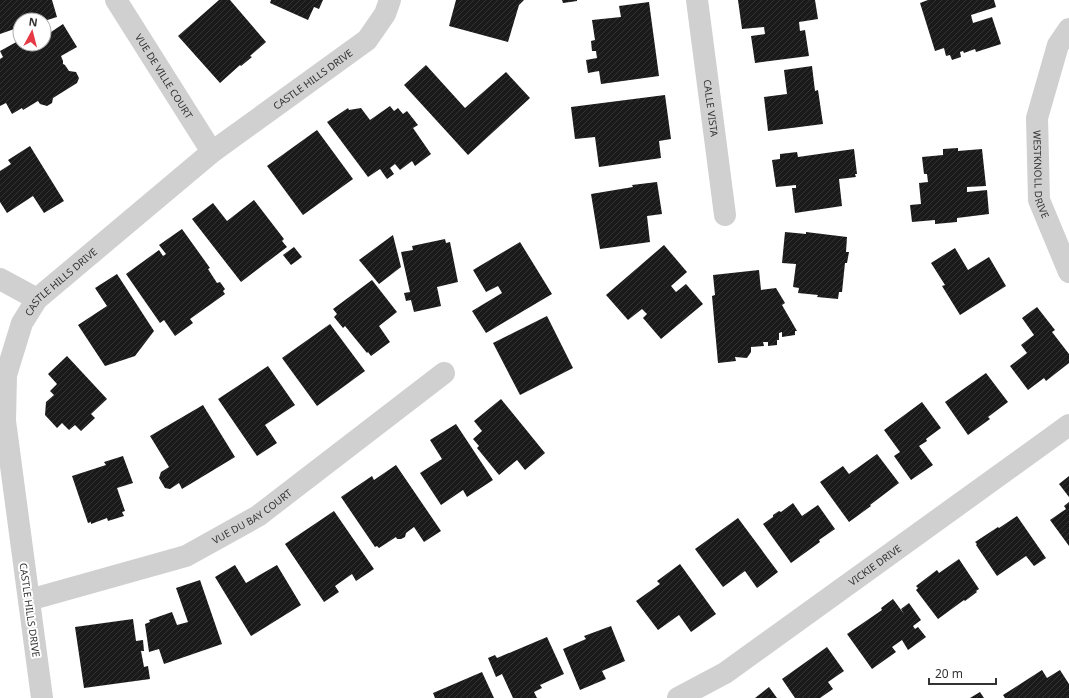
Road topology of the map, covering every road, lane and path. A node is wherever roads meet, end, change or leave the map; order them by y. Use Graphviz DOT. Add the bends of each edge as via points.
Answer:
graph roads {
  1 [pos="116,0"];
  2 [pos="390,0"];
  3 [pos="697,0"];
  4 [pos="1069,29"];
  5 [pos="212,152"];
  6 [pos="725,215"];
  7 [pos="1069,272"];
  8 [pos="0,279"];
  9 [pos="37,299"];
  10 [pos="444,373"];
  11 [pos="1069,425"];
  12 [pos="29,600"];
  13 [pos="42,698"];
  14 [pos="678,698"];
  1 -- 5 [label="street, VUE DE VILLE COURT"];
  2 -- 5 [label="street, CASTLE HILLS DRIVE" via="385,14 367,40"];
  3 -- 6 [label="street, CALLE VISTA"];
  4 -- 7 [label="street, WESTKNOLL DRIVE" via="1058,45 1037,118 1039,200"];
  5 -- 9 [label="street, CASTLE HILLS DRIVE"];
  8 -- 9 [label="street"];
  9 -- 12 [label="street, CASTLE HILLS DRIVE" via="22,323 6,375 5,420"];
  10 -- 12 [label="street, VUE DU BAY COURT" via="258,516 186,556"];
  11 -- 14 [label="street, VICKIE DRIVE" via="725,673"];
  12 -- 13 [label="street, CASTLE HILLS DRIVE"];
}
